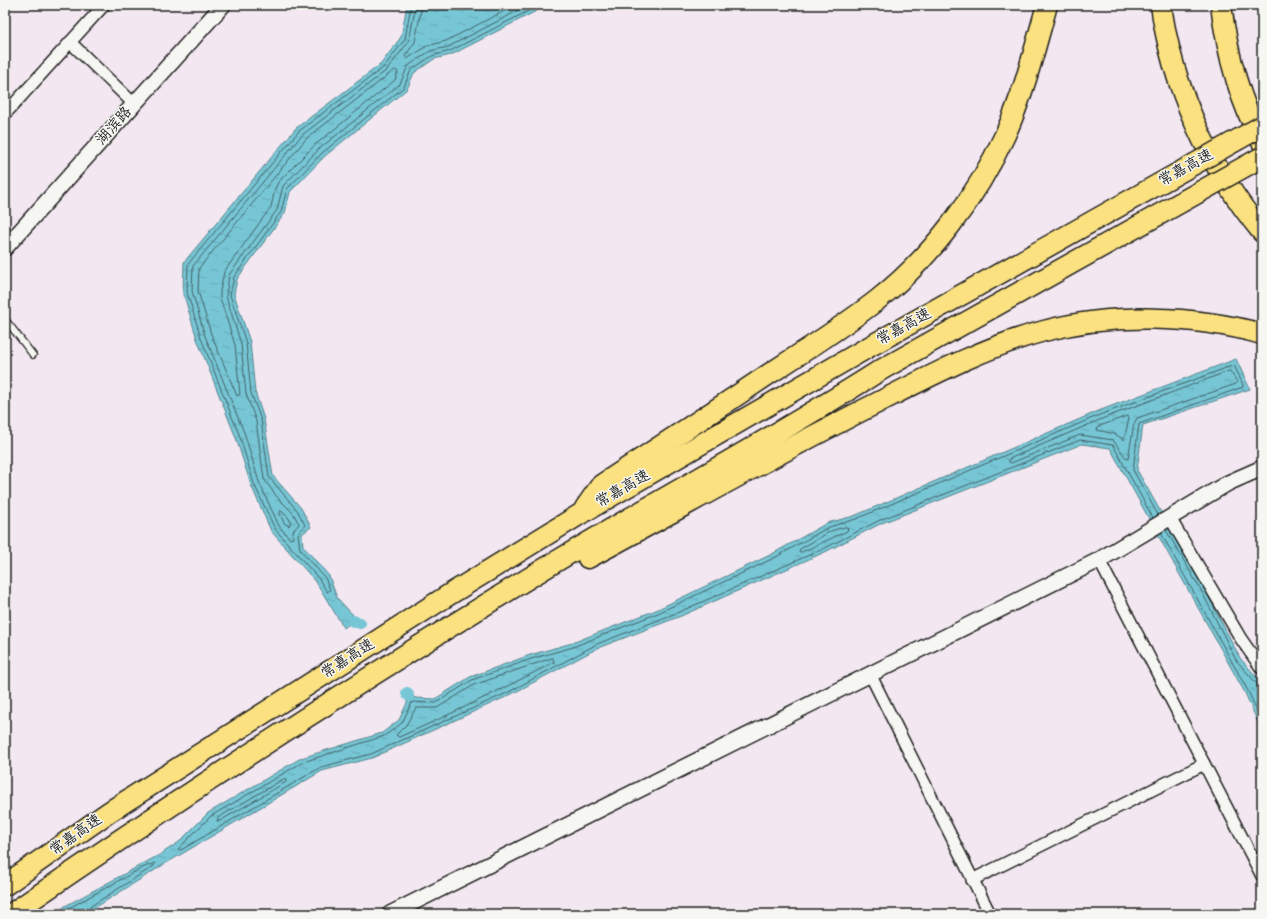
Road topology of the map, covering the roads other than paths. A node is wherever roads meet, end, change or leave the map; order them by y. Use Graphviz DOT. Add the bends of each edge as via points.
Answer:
graph roads {
  1 [pos="104,5"];
  2 [pos="224,5"];
  3 [pos="1047,5"];
  4 [pos="1161,5"];
  5 [pos="1221,5"];
  6 [pos="70,42"];
  7 [pos="134,104"];
  8 [pos="5,114"];
  9 [pos="1262,126"];
  10 [pos="1262,142"];
  11 [pos="1262,157"];
  12 [pos="1262,232"];
  13 [pos="5,248"];
  14 [pos="5,319"];
  15 [pos="1262,334"];
  16 [pos="33,355"];
  17 [pos="1262,468"];
  18 [pos="582,513"];
  19 [pos="1169,518"];
  20 [pos="1099,560"];
  21 [pos="547,567"];
  22 [pos="1262,669"];
  23 [pos="870,674"];
  24 [pos="1204,764"];
  25 [pos="1262,876"];
  26 [pos="972,880"];
  27 [pos="5,885"];
  28 [pos="11,914"];
  29 [pos="390,914"];
  30 [pos="990,914"];
  1 -- 6 [label="street"];
  2 -- 7 [label="street, 湖滨路"];
  3 -- 18 [label="highway" via="1017,105 1004,136 959,213 920,260 892,287 843,326 601,485"];
  4 -- 12 [label="highway" via="1170,49 1199,132 1222,176"];
  5 -- 10 [label="highway" via="1235,77"];
  6 -- 7 [label="street"];
  6 -- 8 [label="street"];
  7 -- 13 [label="street, 湖滨路"];
  9 -- 18 [label="highway, 常嘉高速, bridge" via="866,348"];
  11 -- 21 [label="highway, 常嘉高速, bridge" via="880,371 818,410"];
  14 -- 16 [label="lane"];
  15 -- 21 [label="highway" via="1213,324 1166,319 1106,321 1045,331 1026,337 930,376 826,428 585,560"];
  17 -- 19 [label="street" via="1228,483"];
  18 -- 27 [label="highway, 常嘉高速" via="109,812"];
  19 -- 20 [label="street"];
  19 -- 22 [label="street" via="1241,639"];
  20 -- 23 [label="street"];
  20 -- 24 [label="street"];
  21 -- 28 [label="highway, 常嘉高速" via="335,699 120,838"];
  23 -- 26 [label="street"];
  23 -- 29 [label="street"];
  24 -- 25 [label="street"];
  24 -- 26 [label="street"];
  26 -- 30 [label="street"];
}
